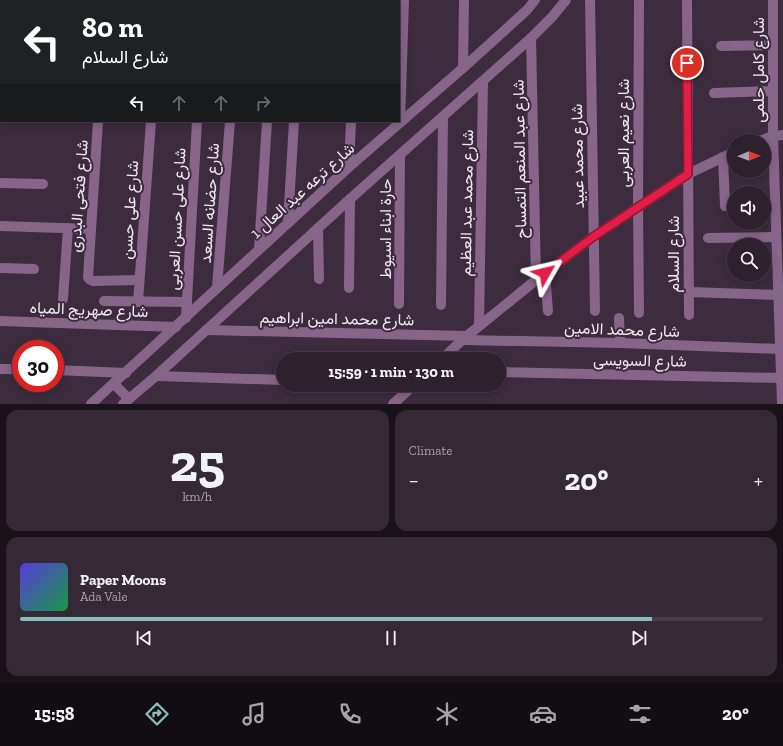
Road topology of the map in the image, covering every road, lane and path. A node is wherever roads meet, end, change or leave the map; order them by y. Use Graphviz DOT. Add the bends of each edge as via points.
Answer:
graph roads {
  1 [pos="404,0"];
  2 [pos="464,0"];
  3 [pos="535,0"];
  4 [pos="566,0"];
  5 [pos="590,0"];
  6 [pos="639,0"];
  7 [pos="687,0"];
  8 [pos="773,0"];
  9 [pos="531,38"];
  10 [pos="773,45"];
  11 [pos="721,46"];
  12 [pos="463,68"];
  13 [pos="483,81"];
  14 [pos="773,91"];
  15 [pos="714,93"];
  16 [pos="443,117"];
  17 [pos="98,122"];
  18 [pos="151,122"];
  19 [pos="197,122"];
  20 [pos="230,122"];
  21 [pos="267,122"];
  22 [pos="294,122"];
  23 [pos="351,122"];
  24 [pos="400,122"];
  25 [pos="778,135"];
  26 [pos="400,155"];
  27 [pos="727,155"];
  28 [pos="723,157"];
  29 [pos="348,167"];
  30 [pos="688,174"];
  31 [pos="0,183"];
  32 [pos="43,184"];
  33 [pos="779,197"];
  34 [pos="350,199"];
  35 [pos="725,206"];
  36 [pos="638,207"];
  37 [pos="288,223"];
  38 [pos="0,226"];
  39 [pos="68,228"];
  40 [pos="318,228"];
  41 [pos="91,229"];
  42 [pos="593,237"];
  43 [pos="776,237"];
  44 [pos="708,238"];
  45 [pos="259,249"];
  46 [pos="780,252"];
  47 [pos="0,268"];
  48 [pos="34,269"];
  49 [pos="545,273"];
  50 [pos="319,279"];
  51 [pos="139,280"];
  52 [pos="536,280"];
  53 [pos="217,288"];
  54 [pos="349,288"];
  55 [pos="689,292"];
  56 [pos="778,295"];
  57 [pos="63,298"];
  58 [pos="104,301"];
  59 [pos="138,302"];
  60 [pos="187,302"];
  61 [pos="399,304"];
  62 [pos="441,304"];
  63 [pos="548,311"];
  64 [pos="594,311"];
  65 [pos="639,313"];
  66 [pos="689,315"];
  67 [pos="186,318"];
  68 [pos="620,318"];
  69 [pos="0,321"];
  70 [pos="479,326"];
  71 [pos="176,327"];
  72 [pos="206,330"];
  73 [pos="465,338"];
  74 [pos="781,342"];
  75 [pos="620,343"];
  76 [pos="450,352"];
  77 [pos="0,368"];
  78 [pos="12,369"];
  79 [pos="64,370"];
  80 [pos="506,372"];
  81 [pos="126,373"];
  82 [pos="156,376"];
  83 [pos="781,378"];
  84 [pos="276,380"];
  85 [pos="114,384"];
  86 [pos="406,392"];
  87 [pos="782,397"];
  88 [pos="126,402"];
  89 [pos="91,404"];
  90 [pos="393,404"];
  1 -- 24 [label="street"];
  2 -- 12 [label="street"];
  3 -- 12 [label="street, شارع ترعه عبد العال 1"];
  4 -- 9 [label="street"];
  5 -- 42 [label="street, شارع محمد عبيد"];
  6 -- 36 [label="street, شارع نعيم العربى"];
  7 -- 30 [label="street, شارع السلام"];
  8 -- 10 [label="street, شارع كامل حلمى"];
  9 -- 13 [label="street"];
  9 -- 52 [label="street, شارع عبد المنعم التمساح"];
  10 -- 11 [label="street"];
  10 -- 14 [label="street, شارع كامل حلمى"];
  12 -- 24 [label="street, شارع ترعه عبد العال 1"];
  13 -- 16 [label="street"];
  13 -- 70 [label="street, شارع محمد عبد العظيم"];
  14 -- 15 [label="street"];
  14 -- 25 [label="street, شارع كامل حلمى"];
  16 -- 26 [label="street"];
  16 -- 62 [label="street"];
  17 -- 41 [label="street, شارع فتحى البدرى"];
  18 -- 51 [label="street, شارع على حسن"];
  19 -- 60 [label="street, شارع على حسن العربى"];
  20 -- 53 [label="street, شارع حضانه السعد"];
  21 -- 45 [label="street"];
  22 -- 37 [label="street"];
  23 -- 29 [label="street"];
  24 -- 29 [label="street, شارع ترعه عبد العال 1"];
  25 -- 33 [label="street, شارع كامل حلمى"];
  26 -- 34 [label="street"];
  26 -- 61 [label="street, حارة ابناء اسيوط"];
  27 -- 28 [label="street"];
  28 -- 30 [label="street"];
  28 -- 35 [label="street"];
  29 -- 37 [label="street, شارع ترعه عبد العال 1"];
  30 -- 36 [label="street"];
  30 -- 55 [label="street, شارع السلام"];
  31 -- 32 [label="street"];
  33 -- 43 [label="street, شارع كامل حلمى"];
  34 -- 40 [label="street"];
  34 -- 54 [label="street"];
  36 -- 42 [label="street"];
  36 -- 65 [label="street, شارع نعيم العربى"];
  37 -- 45 [label="street, شارع ترعه عبد العال 1"];
  38 -- 39 [label="street"];
  39 -- 41 [label="street"];
  39 -- 57 [label="street"];
  40 -- 50 [label="street"];
  40 -- 72 [label="street"];
  41 -- 51 [label="street, شارع فتحى البدرى" via="87,274 89,279"];
  42 -- 49 [label="street"];
  42 -- 64 [label="street, شارع محمد عبيد"];
  43 -- 44 [label="street"];
  43 -- 46 [label="street, شارع كامل حلمى"];
  45 -- 53 [label="street, شارع ترعه عبد العال 1"];
  46 -- 56 [label="street, شارع كامل حلمى"];
  47 -- 48 [label="street"];
  49 -- 52 [label="street"];
  49 -- 63 [label="street"];
  51 -- 59 [label="street, شارع على حسن"];
  52 -- 70 [label="street"];
  53 -- 67 [label="street, شارع ترعه عبد العال 1"];
  55 -- 56 [label="street"];
  55 -- 66 [label="street, شارع السلام"];
  56 -- 74 [label="street, شارع كامل حلمى"];
  58 -- 59 [label="street"];
  59 -- 60 [label="street"];
  60 -- 67 [label="street, شارع على حسن العربى"];
  67 -- 71 [label="street, شارع ترعه عبد العال 1"];
  68 -- 75 [label="street"];
  69 -- 71 [label="street, شارع صهريج المياه"];
  70 -- 73 [label="street"];
  71 -- 81 [label="street, شارع ترعه عبد العال 1"];
  72 -- 73 [label="street, شارع محمد امين ابراهيم"];
  72 -- 82 [label="street"];
  73 -- 75 [label="street, شارع محمد الامين"];
  73 -- 76 [label="street"];
  74 -- 75 [label="street, شارع محمد الامين"];
  74 -- 83 [label="street, شارع كامل حلمى"];
  77 -- 78 [label="street"];
  79 -- 81 [label="street"];
  80 -- 83 [label="street, شارع السويسى"];
  81 -- 85 [label="street, شارع ترعه عبد العال 1"];
  82 -- 84 [label="street"];
  82 -- 88 [label="street"];
  83 -- 87 [label="street, شارع كامل حلمى"];
  85 -- 88 [label="street"];
  85 -- 89 [label="street, شارع ترعه عبد العال 1"];
  86 -- 90 [label="street"];
}
